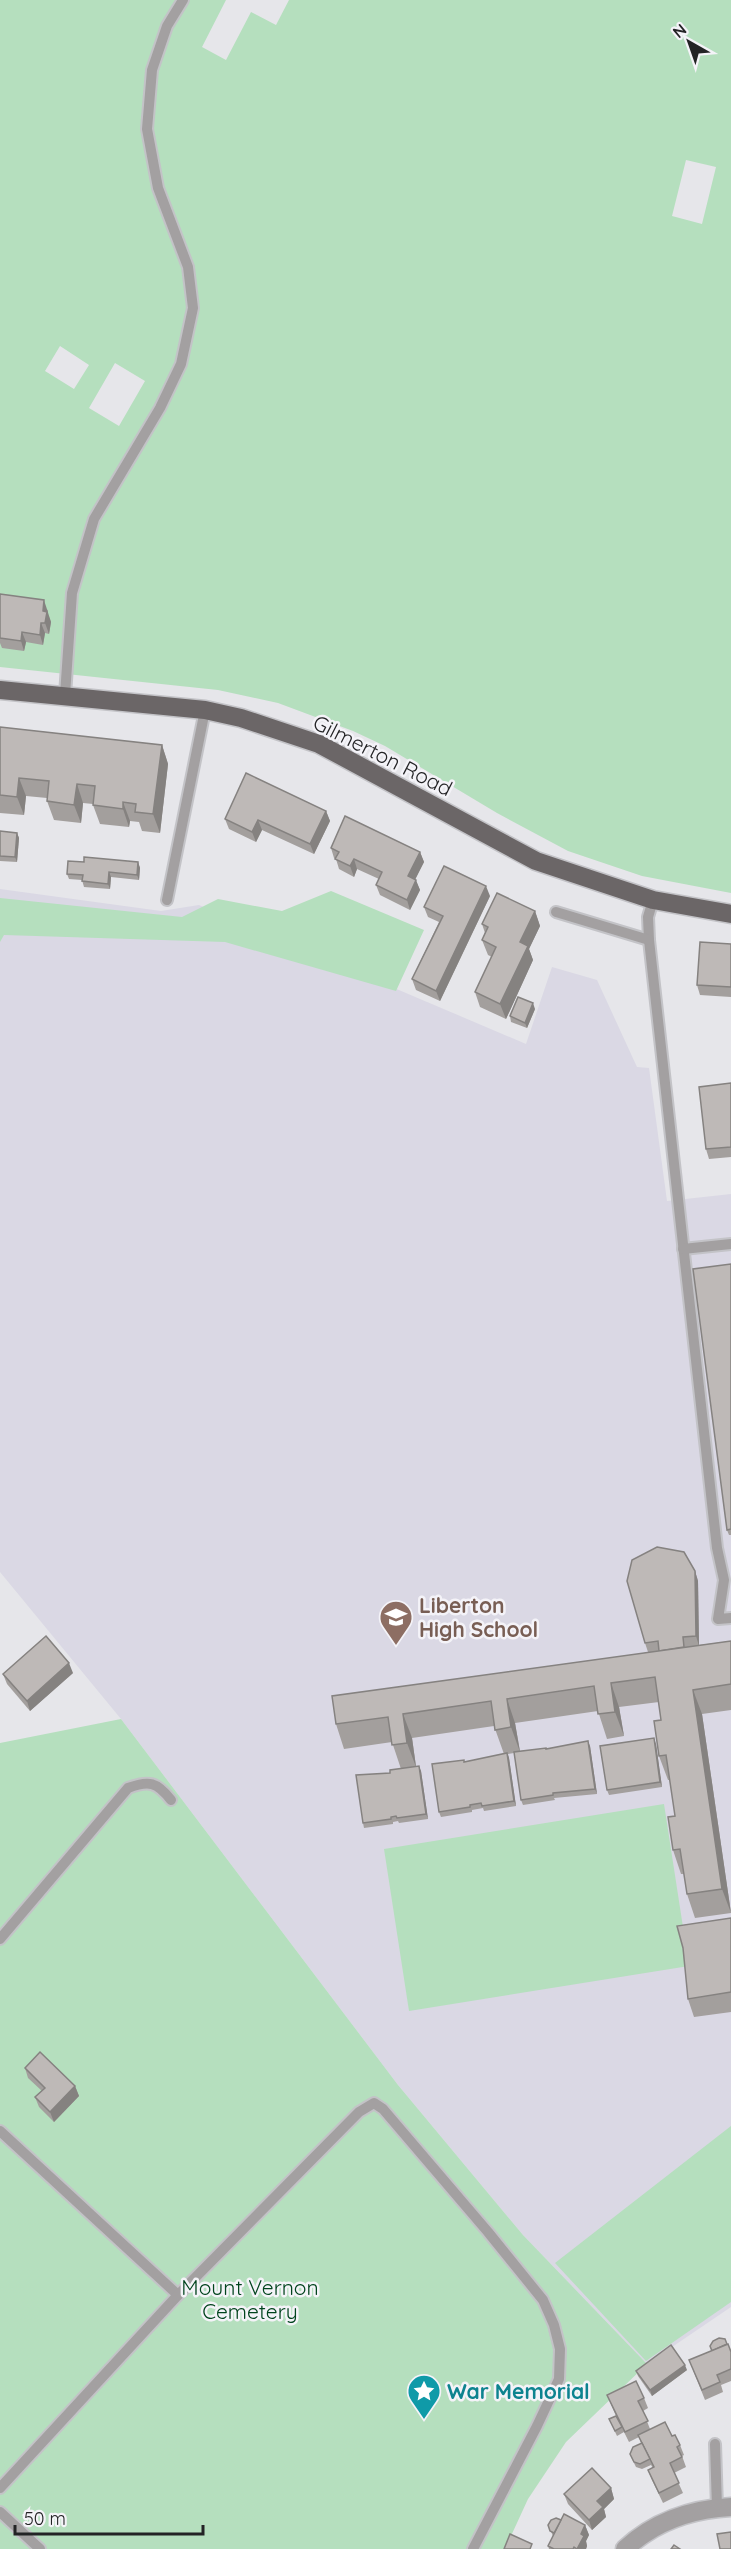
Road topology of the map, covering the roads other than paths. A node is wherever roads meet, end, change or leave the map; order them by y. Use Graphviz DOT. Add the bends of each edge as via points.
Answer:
graph roads {
  1 [pos="183,0"];
  2 [pos="0,690"];
  3 [pos="65,695"];
  4 [pos="205,710"];
  5 [pos="167,900"];
  6 [pos="653,900"];
  7 [pos="555,912"];
  8 [pos="731,914"];
  9 [pos="649,939"];
  10 [pos="731,1244"];
  11 [pos="683,1249"];
  12 [pos="731,1618"];
  13 [pos="171,1800"];
  14 [pos="0,1939"];
  15 [pos="0,2131"];
  16 [pos="178,2295"];
  17 [pos="715,2444"];
  18 [pos="0,2488"];
  19 [pos="724,2508"];
  20 [pos="0,2512"];
  21 [pos="40,2549"];
  22 [pos="473,2549"];
  23 [pos="625,2549"];
  1 -- 3 [label="lane" via="167,26 152,70 147,129 158,188 188,267 194,308 181,364 160,408 94,519 72,593"];
  2 -- 3 [label="main road, Gilmerton Road"];
  3 -- 4 [label="main road, Gilmerton Road"];
  4 -- 5 [label="lane"];
  4 -- 6 [label="main road, Gilmerton Road" via="319,744 536,861"];
  6 -- 8 [label="main road, Gilmerton Road"];
  6 -- 9 [label="lane" via="648,917"];
  7 -- 9 [label="lane"];
  9 -- 11 [label="lane"];
  10 -- 11 [label="lane"];
  11 -- 12 [label="lane" via="717,1548 724,1580 718,1619"];
  13 -- 14 [label="lane" via="161,1787 144,1782 129,1788"];
  15 -- 16 [label="lane"];
  16 -- 18 [label="lane"];
  16 -- 22 [label="lane" via="359,2112 374,2103 382,2109 543,2300 560,2349 558,2379"];
  17 -- 19 [label="lane"];
  19 -- 23 [label="street" via="669,2519"];
  20 -- 21 [label="lane"];
}
